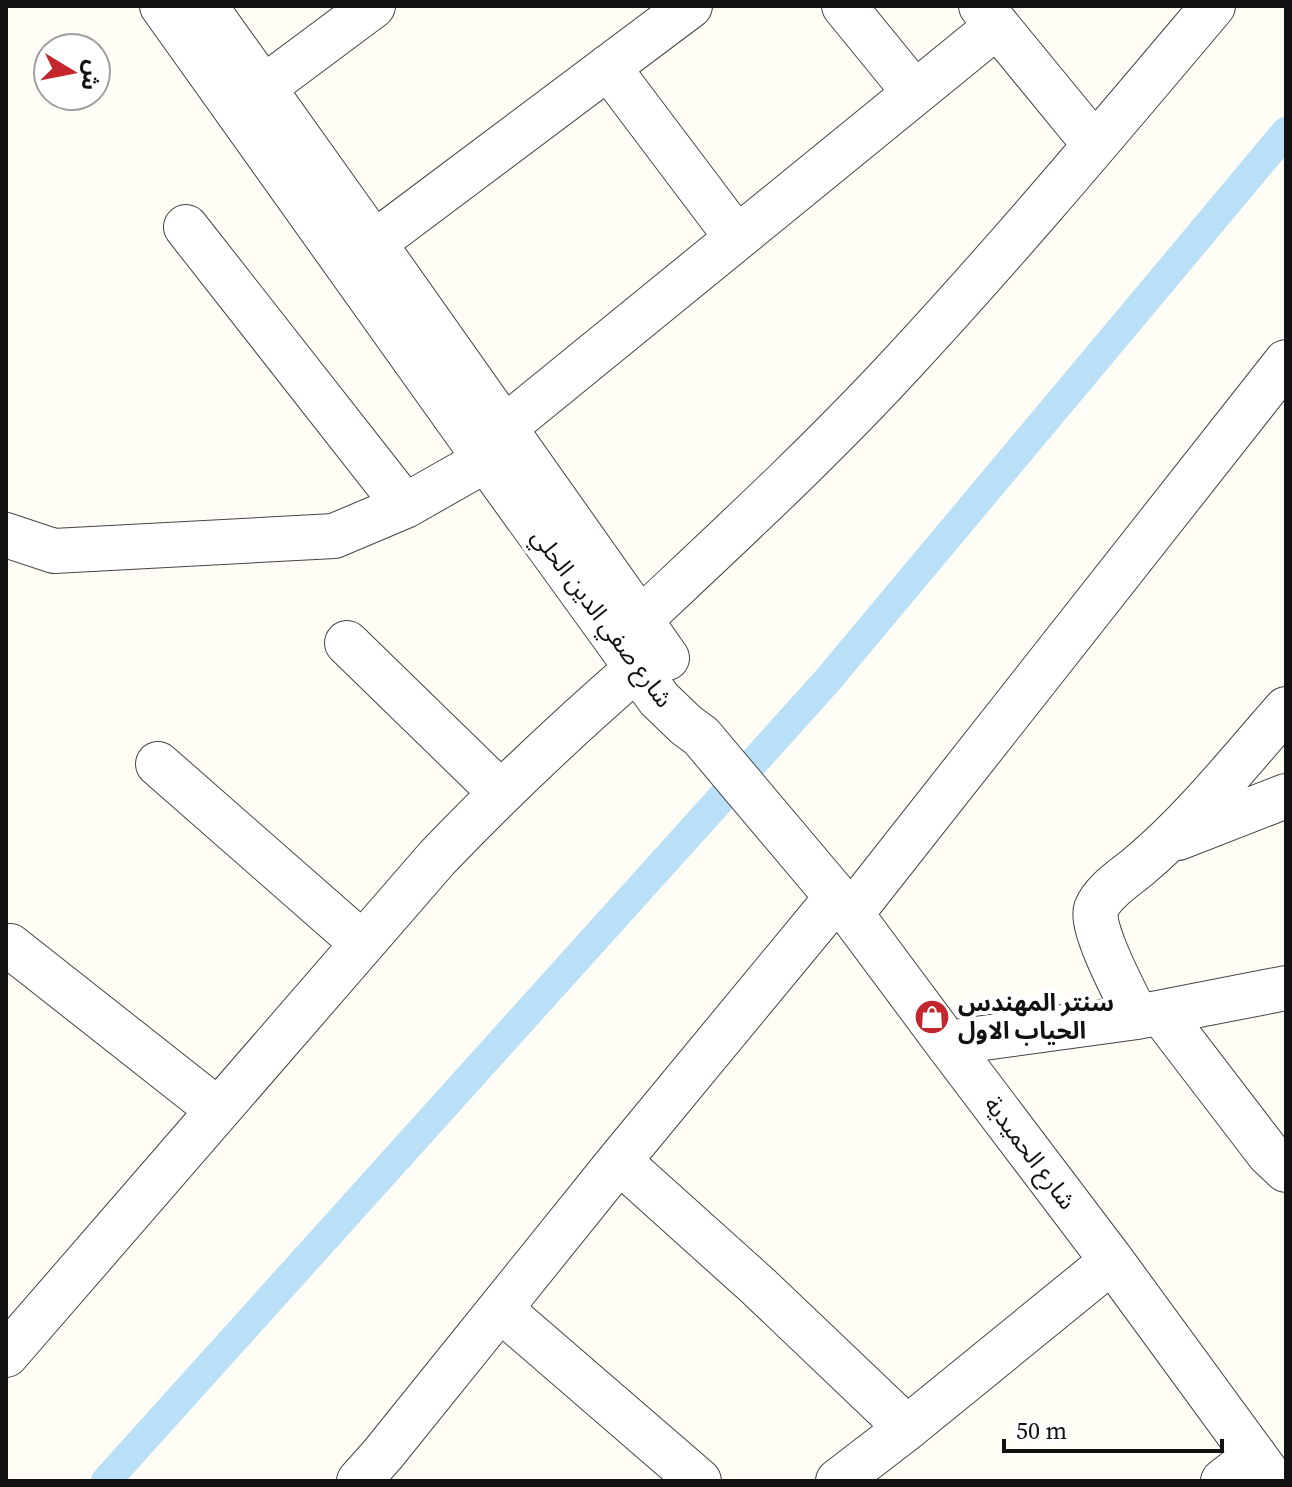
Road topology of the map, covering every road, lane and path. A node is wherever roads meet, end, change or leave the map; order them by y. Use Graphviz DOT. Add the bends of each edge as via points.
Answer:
graph roads {
  1 [pos="162,6"];
  2 [pos="205,6"];
  3 [pos="373,6"];
  4 [pos="690,6"];
  5 [pos="844,6"];
  6 [pos="1213,6"];
  7 [pos="989,16"];
  8 [pos="608,67"];
  9 [pos="263,88"];
  10 [pos="915,93"];
  11 [pos="1095,145"];
  12 [pos="186,227"];
  13 [pos="737,238"];
  14 [pos="374,243"];
  15 [pos="1286,362"];
  16 [pos="495,444"];
  17 [pos="405,506"];
  18 [pos="6,535"];
  19 [pos="640,620"];
  20 [pos="347,643"];
  21 [pos="637,668"];
  22 [pos="1286,709"];
  23 [pos="712,749"];
  24 [pos="158,764"];
  25 [pos="500,792"];
  26 [pos="1286,796"];
  27 [pos="1168,842"];
  28 [pos="844,905"];
  29 [pos="362,943"];
  30 [pos="10,946"];
  31 [pos="1286,988"];
  32 [pos="1149,1015"];
  33 [pos="947,1043"];
  34 [pos="218,1110"];
  35 [pos="619,1161"];
  36 [pos="1286,1170"];
  37 [pos="1112,1261"];
  38 [pos="500,1309"];
  39 [pos="6,1355"];
  40 [pos="907,1428"];
  41 [pos="384,1472"];
  42 [pos="1261,1474"];
  43 [pos="699,1481"];
  44 [pos="838,1481"];
  1 -- 16 [label="street, شارع صفي الدين الحلي"];
  2 -- 9 [label="street, شارع صفي الدين الحلي"];
  3 -- 9 [label="street"];
  4 -- 8 [label="street"];
  5 -- 10 [label="street"];
  6 -- 11 [label="street"];
  7 -- 10 [label="street"];
  7 -- 11 [label="street"];
  8 -- 13 [label="street"];
  8 -- 14 [label="street"];
  9 -- 14 [label="street, شارع صفي الدين الحلي"];
  10 -- 13 [label="street"];
  11 -- 19 [label="street" via="895,371"];
  12 -- 17 [label="street"];
  13 -- 16 [label="street"];
  14 -- 16 [label="street, شارع صفي الدين الحلي"];
  15 -- 28 [label="street"];
  16 -- 17 [label="street"];
  16 -- 19 [label="street, شارع صفي الدين الحلي"];
  16 -- 21 [label="street, شارع صفي الدين الحلي"];
  17 -- 18 [label="street" via="334,536 54,551"];
  19 -- 23 [label="street, شارع صفي الدين الحلي" via="681,677"];
  20 -- 25 [label="street"];
  21 -- 23 [label="street, شارع صفي الدين الحلي" via="659,699"];
  21 -- 25 [label="street"];
  22 -- 27 [label="street"];
  23 -- 28 [label="street, شارع الحميدية"];
  24 -- 29 [label="street"];
  25 -- 29 [label="street"];
  26 -- 27 [label="street"];
  27 -- 32 [label="street" via="1107,893 1096,910 1104,949"];
  28 -- 33 [label="street, شارع الحميدية"];
  28 -- 35 [label="street"];
  29 -- 34 [label="street"];
  30 -- 34 [label="street"];
  31 -- 32 [label="street"];
  32 -- 33 [label="street"];
  32 -- 36 [label="street"];
  33 -- 37 [label="street, شارع الحميدية"];
  34 -- 39 [label="street"];
  35 -- 38 [label="street"];
  35 -- 40 [label="street"];
  37 -- 40 [label="street"];
  37 -- 42 [label="street, شارع الحميدية"];
  38 -- 41 [label="street"];
  38 -- 43 [label="street"];
  40 -- 44 [label="street"];
}
